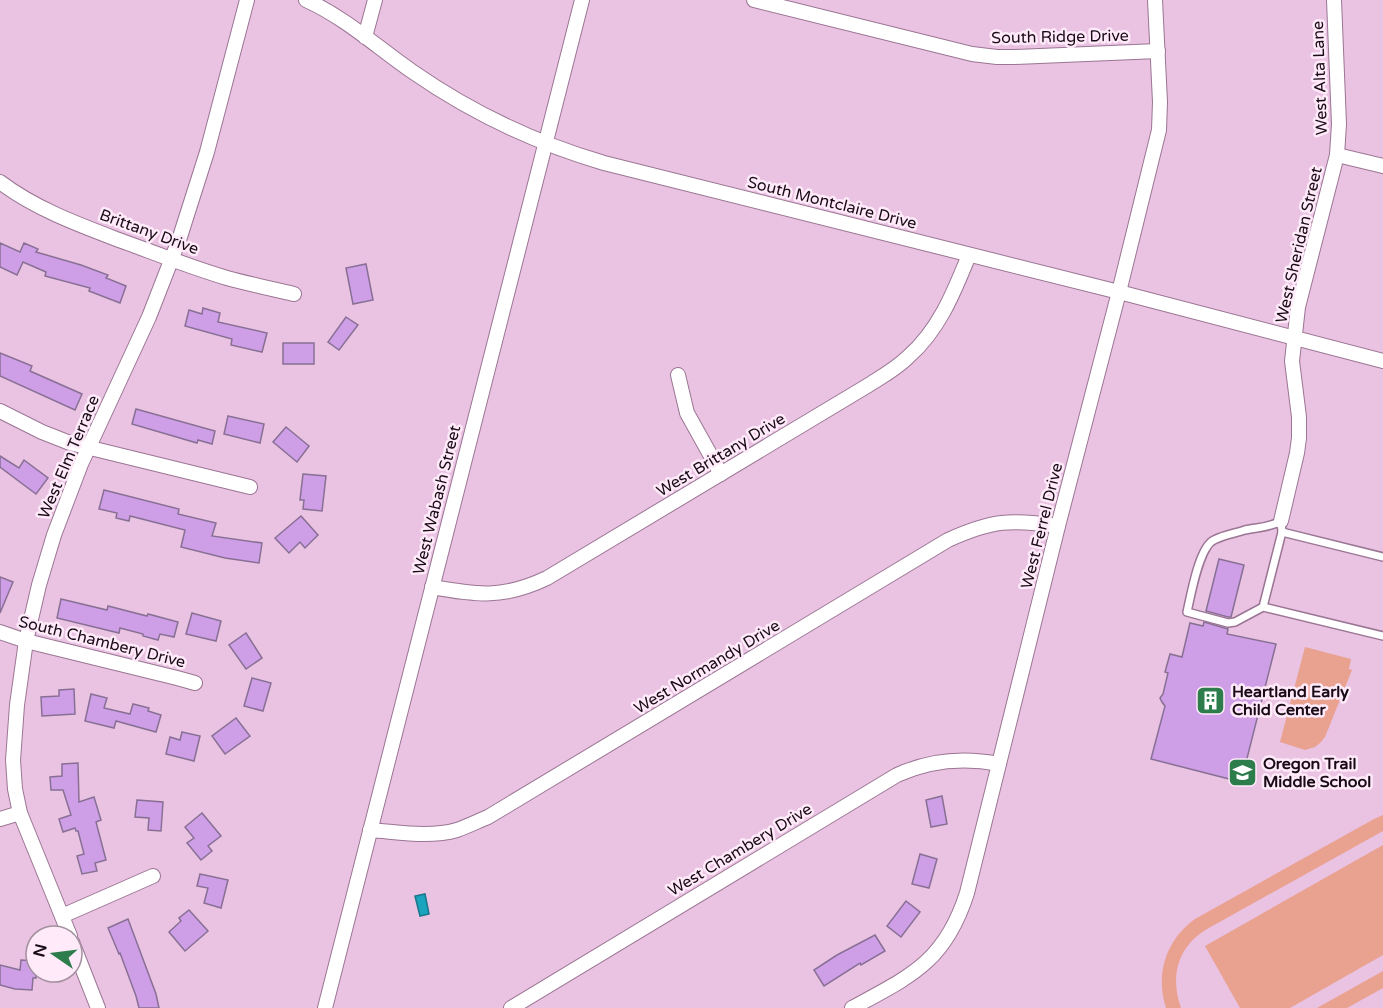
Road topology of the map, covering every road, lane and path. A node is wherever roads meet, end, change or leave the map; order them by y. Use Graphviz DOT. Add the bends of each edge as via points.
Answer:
graph roads {
  1 [pos="247,0"];
  2 [pos="306,0"];
  3 [pos="375,0"];
  4 [pos="582,0"];
  5 [pos="754,0"];
  6 [pos="1155,0"];
  7 [pos="1334,0"];
  8 [pos="325,4"];
  9 [pos="365,37"];
  10 [pos="1158,51"];
  11 [pos="545,144"];
  12 [pos="1337,155"];
  13 [pos="1383,166"];
  14 [pos="0,182"];
  15 [pos="969,255"];
  16 [pos="172,260"];
  17 [pos="1119,292"];
  18 [pos="294,294"];
  19 [pos="1294,338"];
  20 [pos="1383,361"];
  21 [pos="678,375"];
  22 [pos="0,411"];
  23 [pos="89,448"];
  24 [pos="721,474"];
  25 [pos="250,487"];
  26 [pos="1058,526"];
  27 [pos="1282,526"];
  28 [pos="1383,557"];
  29 [pos="432,587"];
  30 [pos="1263,607"];
  31 [pos="0,632"];
  32 [pos="1383,636"];
  33 [pos="26,641"];
  34 [pos="195,683"];
  35 [pos="999,764"];
  36 [pos="20,813"];
  37 [pos="0,819"];
  38 [pos="370,830"];
  39 [pos="153,876"];
  40 [pos="62,916"];
  41 [pos="65,924"];
  42 [pos="84,977"];
  43 [pos="94,1007"];
  44 [pos="325,1008"];
  45 [pos="511,1008"];
  46 [pos="852,1008"];
  1 -- 16 [label="street, West Elm Terrace" via="198,184"];
  2 -- 8 [label="street, South Montclaire Drive"];
  3 -- 9 [label="street"];
  4 -- 11 [label="street, West Wabash Street"];
  5 -- 10 [label="street, South Ridge Drive" via="972,54 1014,57"];
  6 -- 10 [label="street, West Ferrel Drive"];
  7 -- 12 [label="street, West Alta Lane"];
  8 -- 9 [label="street, South Montclaire Drive"];
  9 -- 11 [label="street, South Montclaire Drive" via="470,107"];
  10 -- 17 [label="street, West Ferrel Drive" via="1158,130"];
  11 -- 15 [label="street, South Montclaire Drive" via="604,163"];
  11 -- 29 [label="street, West Wabash Street"];
  12 -- 13 [label="street"];
  12 -- 19 [label="street, West Sheridan Street"];
  14 -- 16 [label="street, Brittany Drive" via="43,209"];
  15 -- 17 [label="street, South Montclaire Drive"];
  15 -- 24 [label="street, West Brittany Drive" via="937,324 908,358"];
  16 -- 18 [label="street, Brittany Drive"];
  16 -- 23 [label="street, West Elm Terrace"];
  17 -- 19 [label="street, South Montclaire Drive"];
  17 -- 26 [label="street, West Ferrel Drive"];
  19 -- 20 [label="street, South Montclaire Drive"];
  19 -- 27 [label="street, West Sheridan Street" via="1292,361 1299,438"];
  21 -- 24 [label="street" via="687,413"];
  22 -- 23 [label="street" via="42,432"];
  23 -- 25 [label="street"];
  23 -- 33 [label="street, West Elm Terrace" via="54,535"];
  24 -- 29 [label="street, West Brittany Drive" via="532,586 489,594"];
  26 -- 35 [label="street, West Ferrel Drive"];
  26 -- 38 [label="street, West Normandy Drive" via="1009,521 982,526 948,540 488,817 442,833"];
  27 -- 28 [label="lane"];
  27 -- 30 [label="lane"];
  27 -- 30 [label="lane" via="1247,530 1213,540 1200,561 1187,612 1228,623"];
  29 -- 38 [label="street, West Wabash Street"];
  30 -- 32 [label="lane"];
  31 -- 33 [label="street, South Chambery Drive"];
  33 -- 34 [label="street, South Chambery Drive"];
  33 -- 36 [label="street, West Elm Terrace" via="13,760"];
  35 -- 45 [label="street, West Chambery Drive" via="955,760 921,765 897,775"];
  35 -- 46 [label="street, West Ferrel Drive" via="967,893 950,934 908,978"];
  36 -- 37 [label="street"];
  36 -- 40 [label="street, West Elm Terrace"];
  38 -- 44 [label="street, West Wabash Street"];
  39 -- 40 [label="street"];
  40 -- 41 [label="street, West Elm Terrace"];
  42 -- 43 [label="street"];
}
